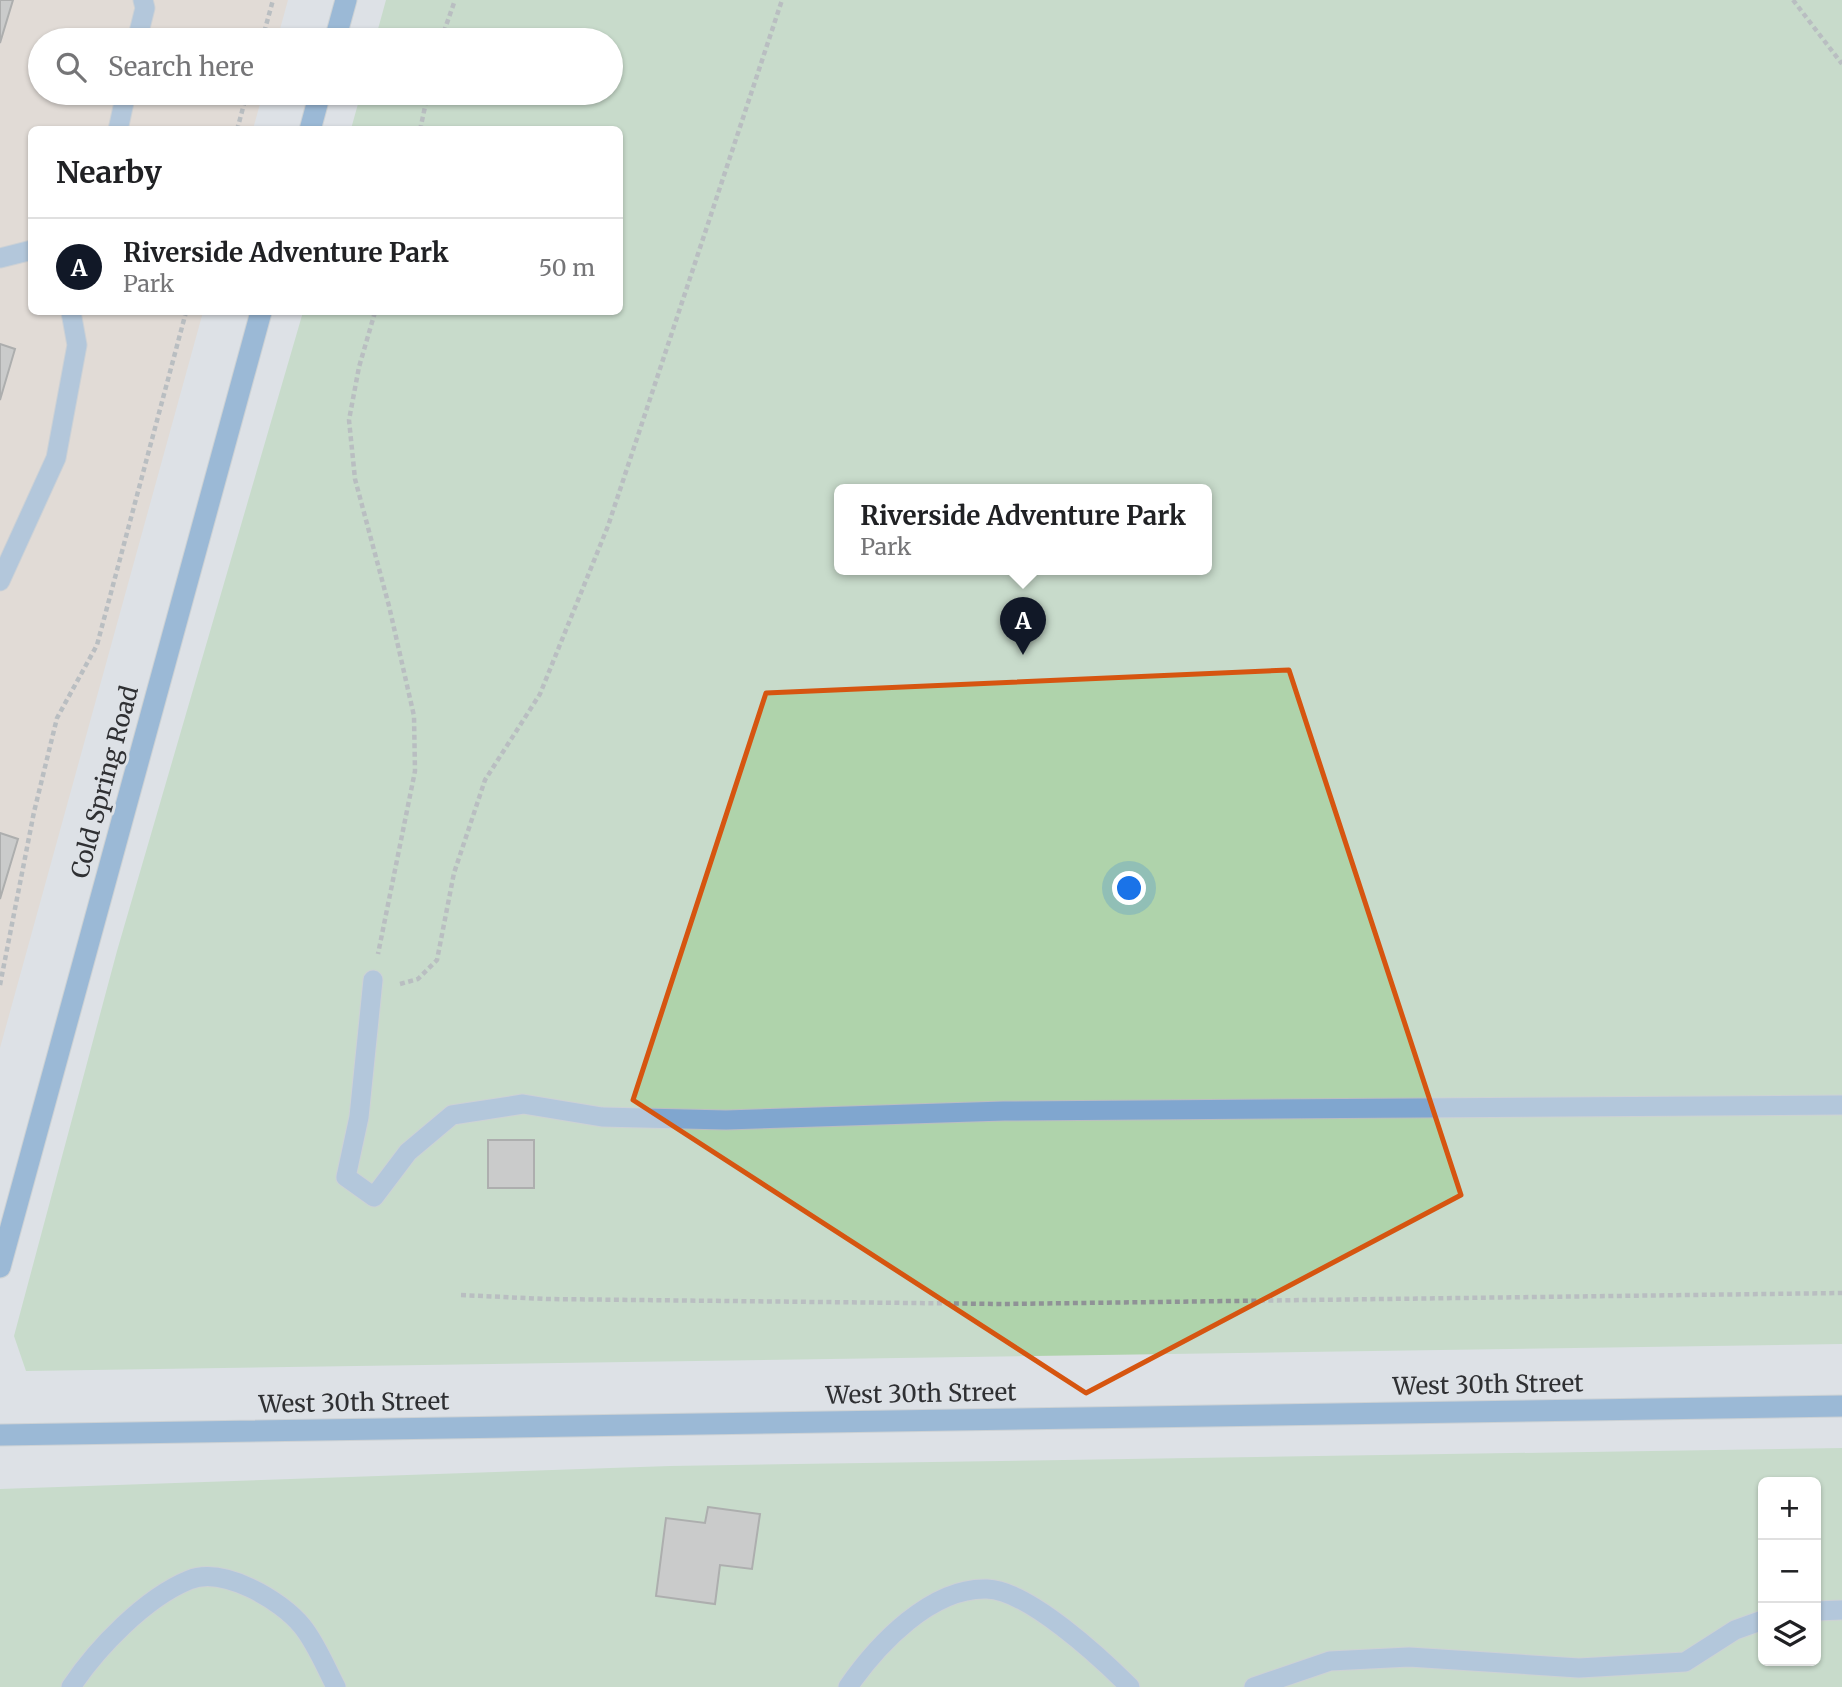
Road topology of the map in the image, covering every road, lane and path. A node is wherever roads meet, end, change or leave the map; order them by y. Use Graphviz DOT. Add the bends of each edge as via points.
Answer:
graph roads {
  1 [pos="143,0"];
  2 [pos="273,0"];
  3 [pos="345,0"];
  4 [pos="455,0"];
  5 [pos="782,0"];
  6 [pos="1793,0"];
  7 [pos="140,28"];
  8 [pos="265,28"];
  9 [pos="338,28"];
  10 [pos="445,28"];
  11 [pos="1842,64"];
  12 [pos="123,105"];
  13 [pos="244,105"];
  14 [pos="317,105"];
  15 [pos="425,105"];
  16 [pos="119,126"];
  17 [pos="238,126"];
  18 [pos="311,126"];
  19 [pos="421,126"];
  20 [pos="28,251"];
  21 [pos="0,258"];
  22 [pos="72,315"];
  23 [pos="186,315"];
  24 [pos="260,315"];
  25 [pos="374,315"];
  26 [pos="0,581"];
  27 [pos="373,980"];
  28 [pos="0,985"];
  29 [pos="1842,1105"];
  30 [pos="0,1267"];
  31 [pos="1842,1293"];
  32 [pos="461,1295"];
  33 [pos="1842,1406"];
  34 [pos="0,1435"];
  35 [pos="1842,1610"];
  36 [pos="1821,1611"];
  37 [pos="1758,1622"];
  38 [pos="71,1687"];
  39 [pos="336,1687"];
  40 [pos="848,1687"];
  41 [pos="1130,1687"];
  42 [pos="1254,1687"];
  1 -- 7 [label="lane"];
  2 -- 8 [label="path"];
  3 -- 9 [label="main road"];
  4 -- 10 [label="path"];
  5 -- 27 [label="path" via="608,526 540,694 485,780 454,873 438,960 418,979 394,986"];
  6 -- 11 [label="path"];
  12 -- 16 [label="lane"];
  13 -- 17 [label="path"];
  14 -- 18 [label="main road"];
  15 -- 19 [label="path"];
  20 -- 21 [label="lane"];
  22 -- 26 [label="lane" via="77,345 56,458"];
  23 -- 28 [label="path" via="97,645 57,718"];
  24 -- 30 [label="main road, Cold Spring Road"];
  25 -- 27 [label="path" via="349,420 355,479 414,716 415,771"];
  27 -- 29 [label="lane" via="359,1116 346,1177 374,1197 408,1152 452,1115 523,1104 603,1116 726,1120 1004,1111"];
  31 -- 32 [label="path" via="1003,1304"];
  33 -- 34 [label="main road, West 30th Street"];
  35 -- 36 [label="lane"];
  37 -- 42 [label="lane" via="1735,1630 1685,1662 1579,1668 1409,1657 1343,1660"];
  38 -- 39 [label="lane" via="90,1658 135,1617 191,1578 231,1580 265,1594 302,1626"];
  40 -- 41 [label="lane" via="911,1619 956,1592 988,1589 1014,1596 1052,1620 1096,1653"];
}
